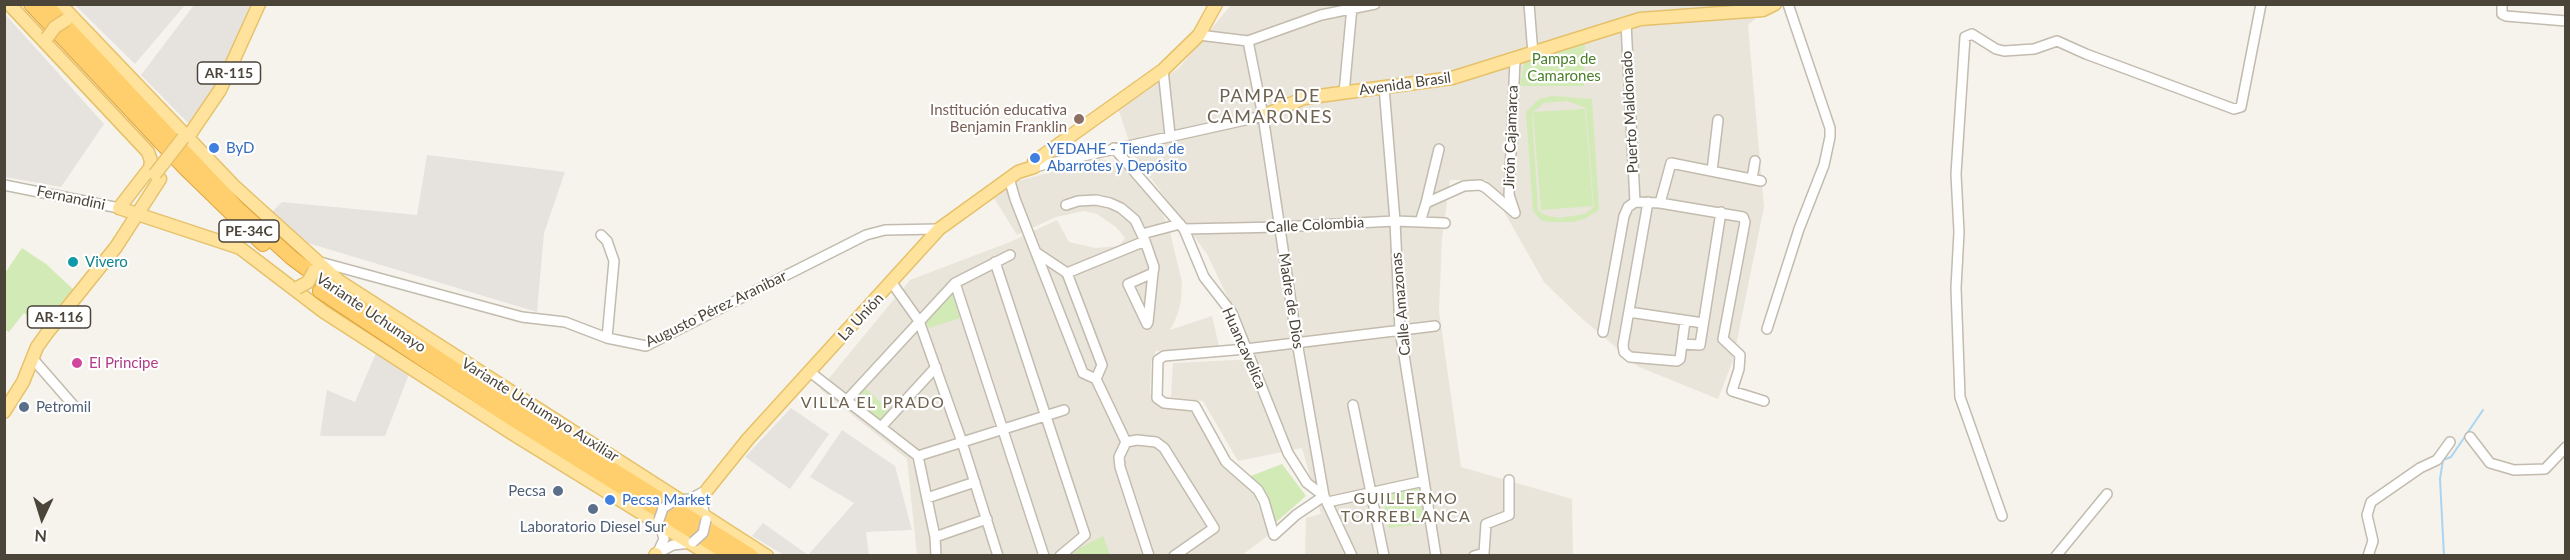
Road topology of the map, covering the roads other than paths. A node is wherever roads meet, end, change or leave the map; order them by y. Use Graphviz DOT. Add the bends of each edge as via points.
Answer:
graph roads {
  1 [pos="9,4"];
  2 [pos="31,4"];
  3 [pos="45,4"];
  4 [pos="60,4"];
  5 [pos="259,4"];
  6 [pos="1216,4"];
  7 [pos="1375,4"];
  8 [pos="1529,4"];
  9 [pos="1775,4"];
  10 [pos="1788,4"];
  11 [pos="2260,4"];
  12 [pos="2502,4"];
  13 [pos="1352,8"];
  14 [pos="71,20"];
  15 [pos="2565,21"];
  16 [pos="1626,23"];
  17 [pos="1199,35"];
  18 [pos="1248,41"];
  19 [pos="47,42"];
  20 [pos="1533,54"];
  21 [pos="1515,60"];
  22 [pos="1163,70"];
  23 [pos="1384,87"];
  24 [pos="1344,93"];
  25 [pos="1263,116"];
  26 [pos="1718,120"];
  27 [pos="1170,135"];
  28 [pos="186,139"];
  29 [pos="1114,148"];
  30 [pos="1439,150"];
  31 [pos="1755,161"];
  32 [pos="1034,167"];
  33 [pos="1712,171"];
  34 [pos="1009,178"];
  35 [pos="4,185"];
  36 [pos="1505,198"];
  37 [pos="1635,202"];
  38 [pos="1648,202"];
  39 [pos="1426,203"];
  40 [pos="1660,203"];
  41 [pos="1066,204"];
  42 [pos="128,212"];
  43 [pos="1721,212"];
  44 [pos="1515,213"];
  45 [pos="1395,221"];
  46 [pos="1420,222"];
  47 [pos="1445,223"];
  48 [pos="1182,226"];
  49 [pos="1280,227"];
  50 [pos="939,229"];
  51 [pos="601,235"];
  52 [pos="1144,237"];
  53 [pos="1036,252"];
  54 [pos="1010,255"];
  55 [pos="995,262"];
  56 [pos="315,266"];
  57 [pos="1067,273"];
  58 [pos="1153,273"];
  59 [pos="892,283"];
  60 [pos="955,283"];
  61 [pos="294,288"];
  62 [pos="1629,312"];
  63 [pos="1082,313"];
  64 [pos="919,321"];
  65 [pos="1063,321"];
  66 [pos="1685,321"];
  67 [pos="1703,323"];
  68 [pos="1435,326"];
  69 [pos="1767,329"];
  70 [pos="1400,330"];
  71 [pos="1603,332"];
  72 [pos="608,338"];
  73 [pos="1297,342"];
  74 [pos="1682,344"];
  75 [pos="1246,349"];
  76 [pos="33,359"];
  77 [pos="936,368"];
  78 [pos="810,372"];
  79 [pos="1096,379"];
  80 [pos="847,400"];
  81 [pos="1764,401"];
  82 [pos="1353,405"];
  83 [pos="74,406"];
  84 [pos="1064,410"];
  85 [pos="4,412"];
  86 [pos="1046,416"];
  87 [pos="881,427"];
  88 [pos="1003,430"];
  89 [pos="2470,437"];
  90 [pos="962,442"];
  91 [pos="1126,442"];
  92 [pos="2450,442"];
  93 [pos="2565,447"];
  94 [pos="918,456"];
  95 [pos="1509,480"];
  96 [pos="1424,481"];
  97 [pos="975,482"];
  98 [pos="707,490"];
  99 [pos="1372,494"];
  100 [pos="2107,494"];
  101 [pos="927,498"];
  102 [pos="1326,499"];
  103 [pos="677,500"];
  104 [pos="2002,516"];
  105 [pos="706,518"];
  106 [pos="987,519"];
  107 [pos="659,522"];
  108 [pos="935,537"];
  109 [pos="692,543"];
  110 [pos="656,555"];
  111 [pos="711,555"];
  112 [pos="732,555"];
  113 [pos="751,555"];
  114 [pos="767,555"];
  115 [pos="936,555"];
  116 [pos="998,555"];
  117 [pos="1044,555"];
  118 [pos="1060,555"];
  119 [pos="1149,555"];
  120 [pos="1174,555"];
  121 [pos="1352,555"];
  122 [pos="1384,555"];
  123 [pos="1436,555"];
  124 [pos="1474,555"];
  125 [pos="2056,555"];
  126 [pos="2368,555"];
  1 -- 19 [label="main road"];
  2 -- 112 [label="highway, Variante Uchumayo / PE-34C" via="234,219 286,264 349,311 505,414"];
  3 -- 113 [label="highway, Variante Uchumayo / PE-34C" via="239,210 292,258 515,409"];
  4 -- 14 [label="main road, Variante Uchumayo"];
  5 -- 28 [label="main road, AR-115" via="220,90"];
  6 -- 17 [label="main road"];
  7 -- 13 [label="street"];
  8 -- 20 [label="street"];
  9 -- 16 [label="main road, Avenida Brasil" via="1763,10 1652,16"];
  10 -- 69 [label="street" via="1830,137 1824,165"];
  11 -- 104 [label="street" via="2241,107 2234,109 2057,41 2034,49 2004,51 1972,34 1965,37 1956,174 1960,397"];
  12 -- 15 [label="street" via="2502,14 2506,16"];
  13 -- 18 [label="street"];
  13 -- 24 [label="street"];
  14 -- 19 [label="main road, bridge" via="55,27"];
  14 -- 28 [label="main road, Variante Uchumayo"];
  16 -- 20 [label="main road, Avenida Brasil"];
  16 -- 37 [label="street, Puerto Maldonado"];
  17 -- 18 [label="street"];
  17 -- 22 [label="main road"];
  18 -- 25 [label="street, Madre de Dios"];
  19 -- 42 [label="main road" via="150,156 150,168"];
  20 -- 21 [label="main road, Avenida Brasil"];
  21 -- 23 [label="main road, Avenida Brasil" via="1452,78"];
  21 -- 36 [label="street, Jirón Cajamarca"];
  22 -- 27 [label="street"];
  22 -- 32 [label="main road" via="1034,162"];
  23 -- 24 [label="main road, Avenida Brasil"];
  23 -- 45 [label="street, Calle Amazonas"];
  24 -- 25 [label="main road, Avenida Brasil" via="1304,99"];
  25 -- 27 [label="street, Avenida Brasil"];
  25 -- 49 [label="street, Madre de Dios"];
  26 -- 33 [label="street"];
  27 -- 29 [label="street, Avenida Brasil"];
  28 -- 42 [label="main road, AR-116, bridge"];
  28 -- 56 [label="main road, Variante Uchumayo"];
  29 -- 32 [label="street, Avenida Brasil"];
  29 -- 48 [label="street, Huancavelica"];
  30 -- 39 [label="street"];
  31 -- 33 [label="street" via="1756,180"];
  32 -- 34 [label="main road, La Unión"];
  33 -- 40 [label="street" via="1671,163"];
  34 -- 50 [label="main road, La Unión"];
  34 -- 53 [label="street"];
  35 -- 42 [label="street, Fernandini"];
  36 -- 39 [label="street" via="1480,184 1464,186"];
  36 -- 44 [label="street, Jirón Cajamarca"];
  37 -- 38 [label="street"];
  37 -- 71 [label="street" via="1624,216"];
  38 -- 40 [label="street"];
  38 -- 62 [label="street"];
  39 -- 46 [label="street"];
  40 -- 43 [label="street"];
  41 -- 52 [label="street" via="1096,200 1110,203 1135,220"];
  42 -- 61 [label="main road, Variante Uchumayo" via="240,248"];
  42 -- 76 [label="main road, AR-116" via="127,231 47,333"];
  43 -- 67 [label="street"];
  43 -- 81 [label="street" via="1743,217 1745,222 1723,339 1740,355 1732,391"];
  45 -- 46 [label="street, Calle Colombia"];
  45 -- 49 [label="street, Calle Colombia"];
  45 -- 70 [label="street, Calle Amazonas"];
  46 -- 47 [label="street, Calle Colombia"];
  48 -- 49 [label="street, Calle Colombia"];
  48 -- 52 [label="street, Calle Colombia"];
  48 -- 75 [label="street, Huancavelica" via="1204,277 1232,313"];
  49 -- 73 [label="street, Madre de Dios"];
  50 -- 59 [label="main road, La Unión"];
  50 -- 72 [label="street, Augusto Pérez Aranibar" via="885,230 866,235 651,345"];
  51 -- 72 [label="street" via="614,261"];
  52 -- 57 [label="street, Calle Colombia"];
  52 -- 58 [label="street"];
  53 -- 57 [label="street"];
  53 -- 65 [label="street"];
  54 -- 55 [label="street"];
  55 -- 60 [label="street"];
  55 -- 86 [label="street"];
  56 -- 61 [label="main road, bridge" via="308,282"];
  56 -- 72 [label="street, Augusto Pérez Aranibar" via="522,317 565,322"];
  56 -- 103 [label="main road, Variante Uchumayo Auxiliar"];
  57 -- 63 [label="street"];
  58 -- 58 [label="street" via="1148,322 1147,324 1128,284"];
  59 -- 64 [label="street"];
  59 -- 78 [label="main road, La Unión"];
  60 -- 64 [label="street"];
  60 -- 88 [label="street"];
  61 -- 107 [label="main road" via="324,312 513,434"];
  62 -- 66 [label="street"];
  62 -- 74 [label="street" via="1623,345 1630,357 1677,362"];
  63 -- 65 [label="street"];
  63 -- 79 [label="street" via="1102,365"];
  64 -- 77 [label="street"];
  64 -- 80 [label="street"];
  65 -- 79 [label="street" via="1083,373"];
  66 -- 67 [label="street"];
  66 -- 74 [label="street"];
  67 -- 74 [label="street" via="1700,345"];
  68 -- 70 [label="street"];
  70 -- 73 [label="street"];
  70 -- 96 [label="street, Calle Amazonas"];
  73 -- 75 [label="street"];
  73 -- 102 [label="street, Madre de Dios"];
  75 -- 102 [label="street, Huancavelica" via="1288,453 1307,483"];
  75 -- 102 [label="street" via="1164,356 1158,360 1157,398 1164,403 1195,406 1226,462 1261,495 1274,535 1296,515"];
  76 -- 83 [label="street"];
  76 -- 85 [label="main road, AR-116"];
  77 -- 87 [label="street"];
  77 -- 90 [label="street"];
  78 -- 80 [label="street"];
  78 -- 98 [label="main road, La Unión"];
  79 -- 91 [label="street"];
  80 -- 87 [label="street"];
  82 -- 99 [label="street"];
  84 -- 86 [label="street"];
  86 -- 88 [label="street"];
  86 -- 118 [label="street" via="1085,535"];
  87 -- 94 [label="street"];
  88 -- 90 [label="street"];
  88 -- 117 [label="street"];
  89 -- 93 [label="street" via="2490,463 2514,470 2545,469"];
  90 -- 94 [label="street"];
  90 -- 97 [label="street"];
  91 -- 119 [label="street" via="1119,457 1120,467"];
  91 -- 120 [label="street" via="1147,440 1164,448 1214,528"];
  92 -- 126 [label="street" via="2437,460 2371,502 2367,516 2373,541"];
  94 -- 101 [label="street"];
  95 -- 124 [label="street" via="1509,515 1486,524 1484,553"];
  96 -- 99 [label="street"];
  96 -- 123 [label="street, Calle Amazonas"];
  97 -- 101 [label="street"];
  97 -- 106 [label="street"];
  98 -- 103 [label="street" via="699,496"];
  98 -- 105 [label="street"];
  99 -- 102 [label="street"];
  99 -- 122 [label="street"];
  100 -- 125 [label="street"];
  101 -- 108 [label="street"];
  102 -- 121 [label="street, Madre de Dios"];
  103 -- 105 [label="main road, Variante Uchumayo Auxiliar"];
  103 -- 107 [label="street, bridge" via="663,508"];
  105 -- 109 [label="street, bridge" via="703,533"];
  105 -- 114 [label="main road, Variante Uchumayo Auxiliar"];
  106 -- 108 [label="street"];
  106 -- 116 [label="street"];
  107 -- 109 [label="main road"];
  107 -- 110 [label="street" via="664,539"];
  108 -- 115 [label="street"];
  109 -- 110 [label="street" via="673,545"];
  109 -- 111 [label="main road"];
}
